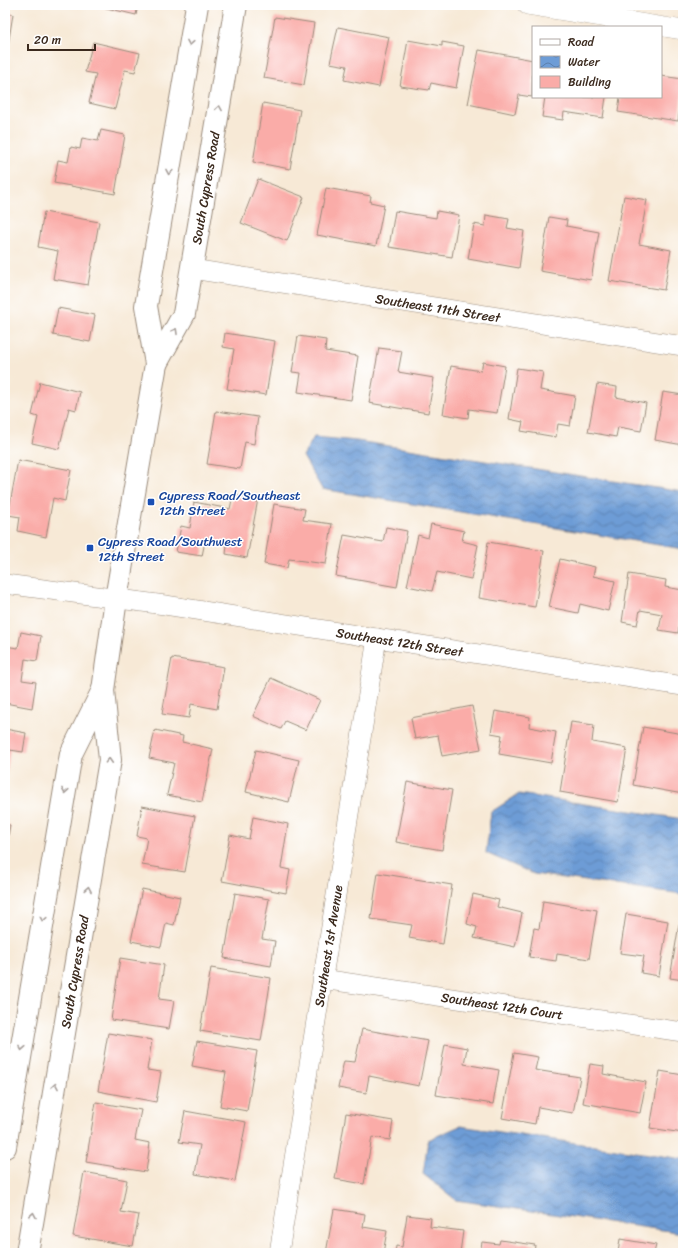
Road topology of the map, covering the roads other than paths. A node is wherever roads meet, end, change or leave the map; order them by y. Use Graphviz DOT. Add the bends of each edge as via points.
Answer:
graph roads {
  1 [pos="196,5"];
  2 [pos="236,5"];
  3 [pos="527,5"];
  4 [pos="658,26"];
  5 [pos="662,27"];
  6 [pos="683,30"];
  7 [pos="192,270"];
  8 [pos="683,346"];
  9 [pos="156,364"];
  10 [pos="5,584"];
  11 [pos="116,599"];
  12 [pos="377,638"];
  13 [pos="683,686"];
  14 [pos="102,690"];
  15 [pos="322,979"];
  16 [pos="683,1032"];
  17 [pos="5,1148"];
  18 [pos="27,1253"];
  19 [pos="280,1253"];
  1 -- 9 [label="street, South Cypress Road, one-way" via="146,306"];
  7 -- 2 [label="street, South Cypress Road, one-way"];
  3 -- 4 [label="street"];
  5 -- 6 [label="street"];
  7 -- 8 [label="street, Southeast 11th Street"];
  9 -- 7 [label="street, South Cypress Road, one-way" via="184,314"];
  9 -- 11 [label="street, South Cypress Road"];
  10 -- 11 [label="street, Southeast 12th Street"];
  11 -- 12 [label="street, Southeast 12th Street"];
  11 -- 14 [label="street, South Cypress Road"];
  12 -- 13 [label="street, Southeast 12th Street"];
  12 -- 15 [label="street, Southeast 1st Avenue"];
  14 -- 17 [label="street, South Cypress Road, one-way" via="71,754"];
  18 -- 14 [label="street, South Cypress Road, one-way" via="110,760"];
  15 -- 16 [label="street, Southeast 12th Court"];
  15 -- 19 [label="street, Southeast 1st Avenue"];
}
